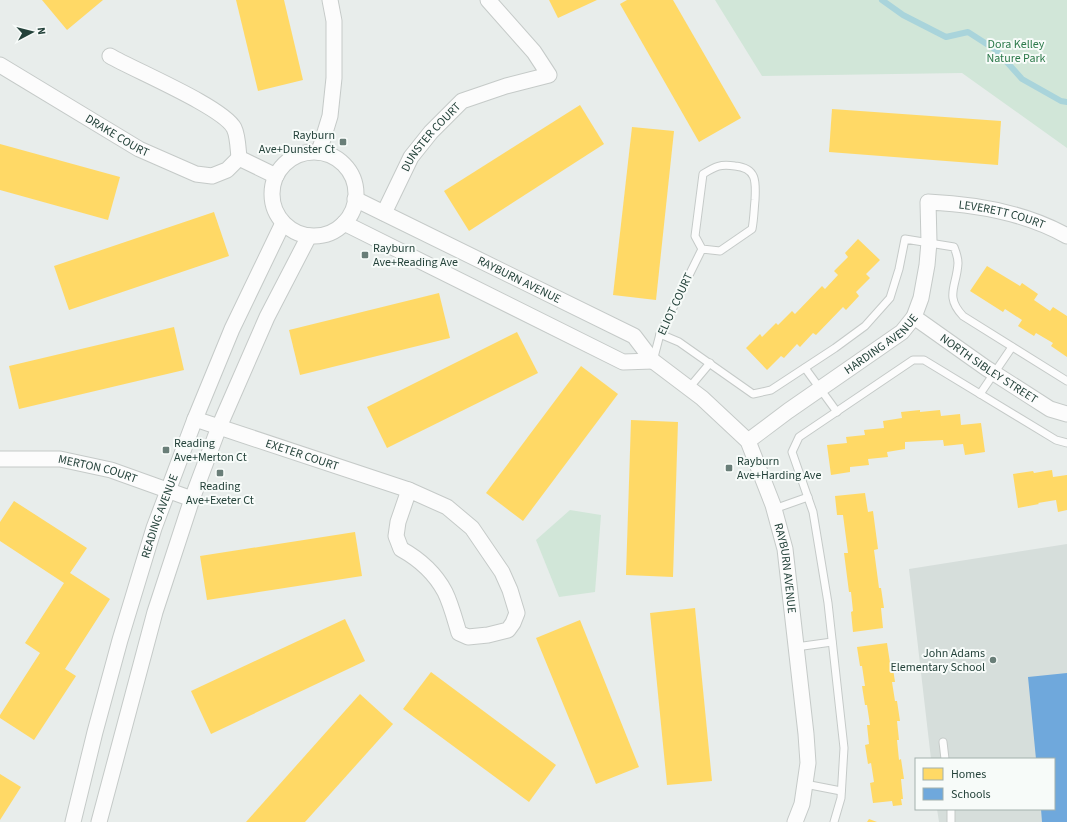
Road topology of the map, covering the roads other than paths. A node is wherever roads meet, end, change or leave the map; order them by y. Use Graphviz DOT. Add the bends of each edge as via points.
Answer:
graph roads {
  1 [pos="330,0"];
  2 [pos="488,0"];
  3 [pos="110,56"];
  4 [pos="0,65"];
  5 [pos="319,152"];
  6 [pos="239,158"];
  7 [pos="276,176"];
  8 [pos="355,199"];
  9 [pos="934,202"];
  10 [pos="384,213"];
  11 [pos="283,223"];
  12 [pos="344,223"];
  13 [pos="309,236"];
  14 [pos="1067,236"];
  15 [pos="929,242"];
  16 [pos="702,250"];
  17 [pos="914,317"];
  18 [pos="660,334"];
  19 [pos="1012,347"];
  20 [pos="653,361"];
  21 [pos="710,364"];
  22 [pos="805,368"];
  23 [pos="995,373"];
  24 [pos="1067,381"];
  25 [pos="689,388"];
  26 [pos="820,389"];
  27 [pos="980,394"];
  28 [pos="837,412"];
  29 [pos="1067,414"];
  30 [pos="196,418"];
  31 [pos="219,427"];
  32 [pos="748,441"];
  33 [pos="1067,443"];
  34 [pos="0,459"];
  35 [pos="168,490"];
  36 [pos="409,490"];
  37 [pos="808,497"];
  38 [pos="192,499"];
  39 [pos="774,509"];
  40 [pos="832,642"];
  41 [pos="796,647"];
  42 [pos="943,742"];
  43 [pos="945,758"];
  44 [pos="805,784"];
  45 [pos="842,790"];
  46 [pos="951,810"];
  47 [pos="77,821"];
  48 [pos="99,822"];
  49 [pos="795,822"];
  50 [pos="834,822"];
  51 [pos="951,822"];
  1 -- 5 [label="street" via="334,21 334,78 330,116"];
  2 -- 10 [label="street, DUNSTER COURT" via="534,52 549,75 462,101 431,132 411,157"];
  3 -- 6 [label="street" via="222,115 234,128"];
  4 -- 6 [label="street, DRAKE COURT" via="139,149 196,174 212,176 227,170"];
  5 -- 7 [label="street" via="293,157 283,165"];
  5 -- 8 [label="street" via="331,156 346,168 355,186"];
  6 -- 7 [label="street"];
  7 -- 11 [label="street" via="272,202"];
  8 -- 10 [label="street, RAYBURN AVENUE"];
  8 -- 12 [label="street" via="352,212"];
  9 -- 14 [label="street, LEVERETT COURT" via="996,211 1039,223"];
  9 -- 15 [label="street, HARDING AVENUE" via="928,202"];
  10 -- 20 [label="street, RAYBURN AVENUE" via="634,336"];
  11 -- 13 [label="street" via="296,232"];
  11 -- 30 [label="street, READING AVENUE" via="232,329"];
  12 -- 13 [label="street" via="322,236"];
  12 -- 20 [label="street" via="623,362"];
  13 -- 31 [label="street, READING AVENUE" via="267,317"];
  15 -- 17 [label="street, HARDING AVENUE" via="928,265"];
  15 -- 19 [label="lane" via="954,247 958,261 952,298 955,308 963,316"];
  15 -- 22 [label="lane" via="905,239 900,269 890,298 865,326"];
  16 -- 16 [label="lane" via="720,251 752,229 756,182 752,172 744,166 723,164 703,174 695,236"];
  16 -- 18 [label="lane, ELIOT COURT"];
  17 -- 23 [label="street, NORTH SIBLEY STREET"];
  17 -- 26 [label="street, HARDING AVENUE" via="902,332"];
  18 -- 20 [label="lane, ELIOT COURT"];
  18 -- 21 [label="lane" via="679,342"];
  19 -- 23 [label="lane"];
  19 -- 24 [label="lane"];
  20 -- 25 [label="street, RAYBURN AVENUE"];
  21 -- 22 [label="lane" via="753,394 771,390"];
  21 -- 25 [label="lane"];
  22 -- 26 [label="lane"];
  23 -- 27 [label="lane"];
  23 -- 29 [label="street, NORTH SIBLEY STREET" via="1050,409"];
  25 -- 32 [label="street, RAYBURN AVENUE"];
  26 -- 28 [label="lane"];
  26 -- 32 [label="street, HARDING AVENUE"];
  27 -- 28 [label="lane" via="924,360 913,360"];
  27 -- 33 [label="lane" via="1056,440"];
  28 -- 37 [label="lane" via="799,437 792,452"];
  30 -- 31 [label="street, EXETER COURT"];
  30 -- 35 [label="street, READING AVENUE"];
  31 -- 36 [label="street, EXETER COURT"];
  31 -- 38 [label="street, READING AVENUE"];
  32 -- 39 [label="street, RAYBURN AVENUE"];
  34 -- 35 [label="street, MERTON COURT" via="60,459 110,470"];
  35 -- 38 [label="street, MERTON COURT"];
  35 -- 47 [label="street, READING AVENUE" via="120,640 95,732"];
  36 -- 36 [label="street, EXETER COURT" via="447,507 472,528 502,572 510,590 517,613 508,630 488,635 468,636 460,633 445,591 428,568 401,549 398,542 398,522"];
  37 -- 39 [label="lane"];
  37 -- 40 [label="lane" via="813,512"];
  38 -- 48 [label="street, READING AVENUE" via="155,612"];
  39 -- 41 [label="street, RAYBURN AVENUE" via="785,548"];
  40 -- 41 [label="lane"];
  40 -- 45 [label="lane" via="844,748"];
  41 -- 44 [label="street, RAYBURN AVENUE" via="808,762"];
  42 -- 43 [label="lane"];
  44 -- 45 [label="lane"];
  44 -- 49 [label="street, RAYBURN AVENUE" via="802,804"];
  45 -- 50 [label="lane"];
  46 -- 51 [label="lane"];
}
